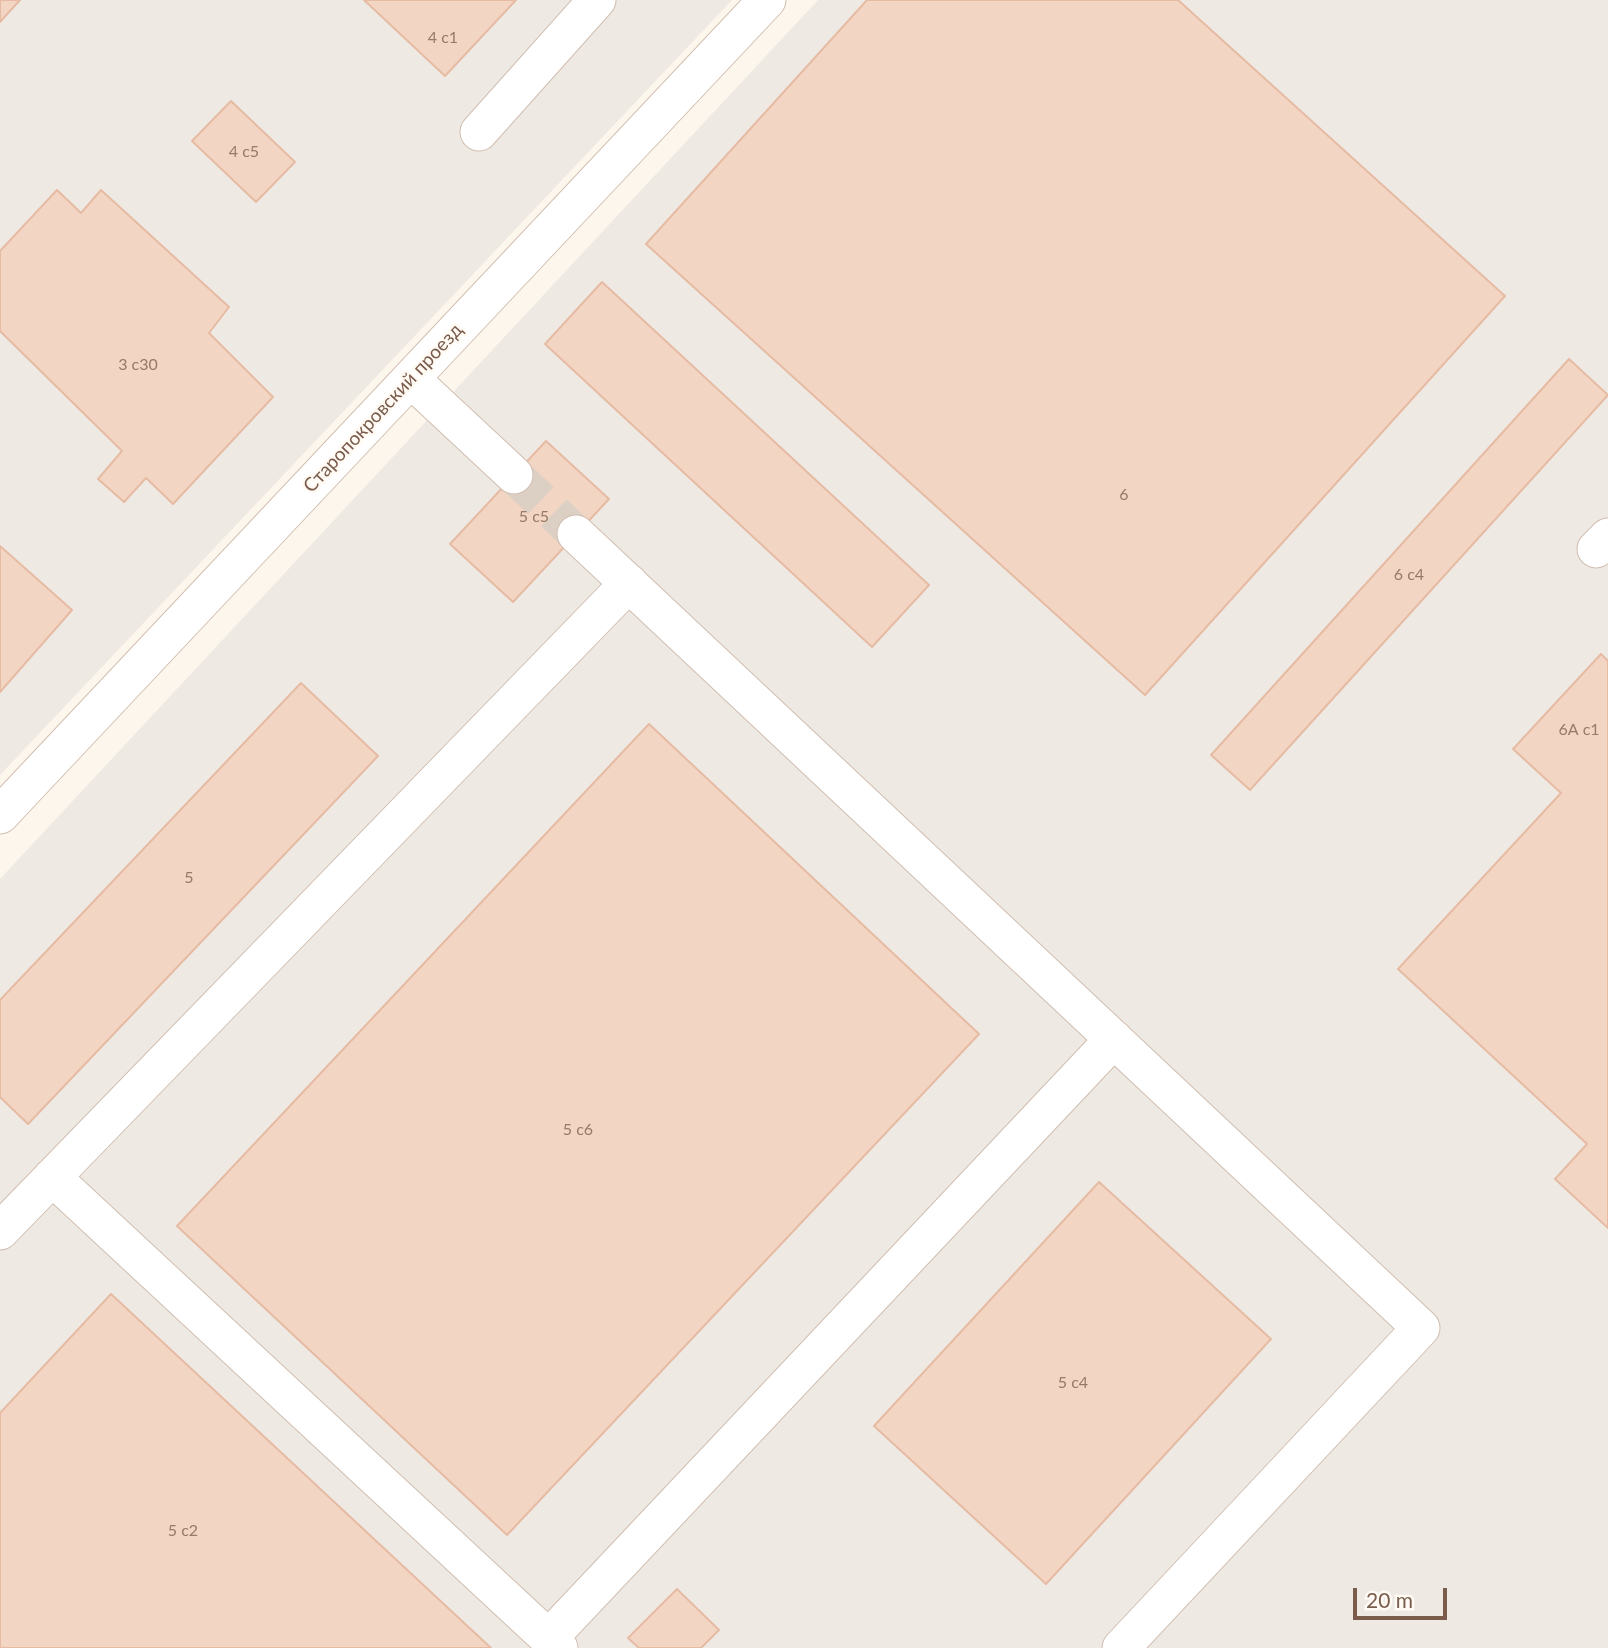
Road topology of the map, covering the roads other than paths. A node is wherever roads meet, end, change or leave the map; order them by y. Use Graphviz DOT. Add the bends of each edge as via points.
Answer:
graph roads {
  1 [pos="597,0"];
  2 [pos="767,0"];
  3 [pos="479,132"];
  4 [pos="411,379"];
  5 [pos="514,475"];
  6 [pos="576,534"];
  7 [pos="629,583"];
  8 [pos="0,816"];
  9 [pos="1114,1039"];
  10 [pos="52,1177"];
  11 [pos="0,1231"];
  12 [pos="554,1643"];
  13 [pos="1121,1648"];
  1 -- 3 [label="street"];
  2 -- 4 [label="street, Старопокровский проезд"];
  4 -- 5 [label="street"];
  4 -- 8 [label="street, Старопокровский проезд"];
  6 -- 7 [label="street"];
  7 -- 9 [label="street"];
  7 -- 10 [label="street"];
  9 -- 12 [label="street"];
  9 -- 13 [label="street" via="1421,1328"];
  10 -- 11 [label="street"];
  10 -- 12 [label="street"];
}
